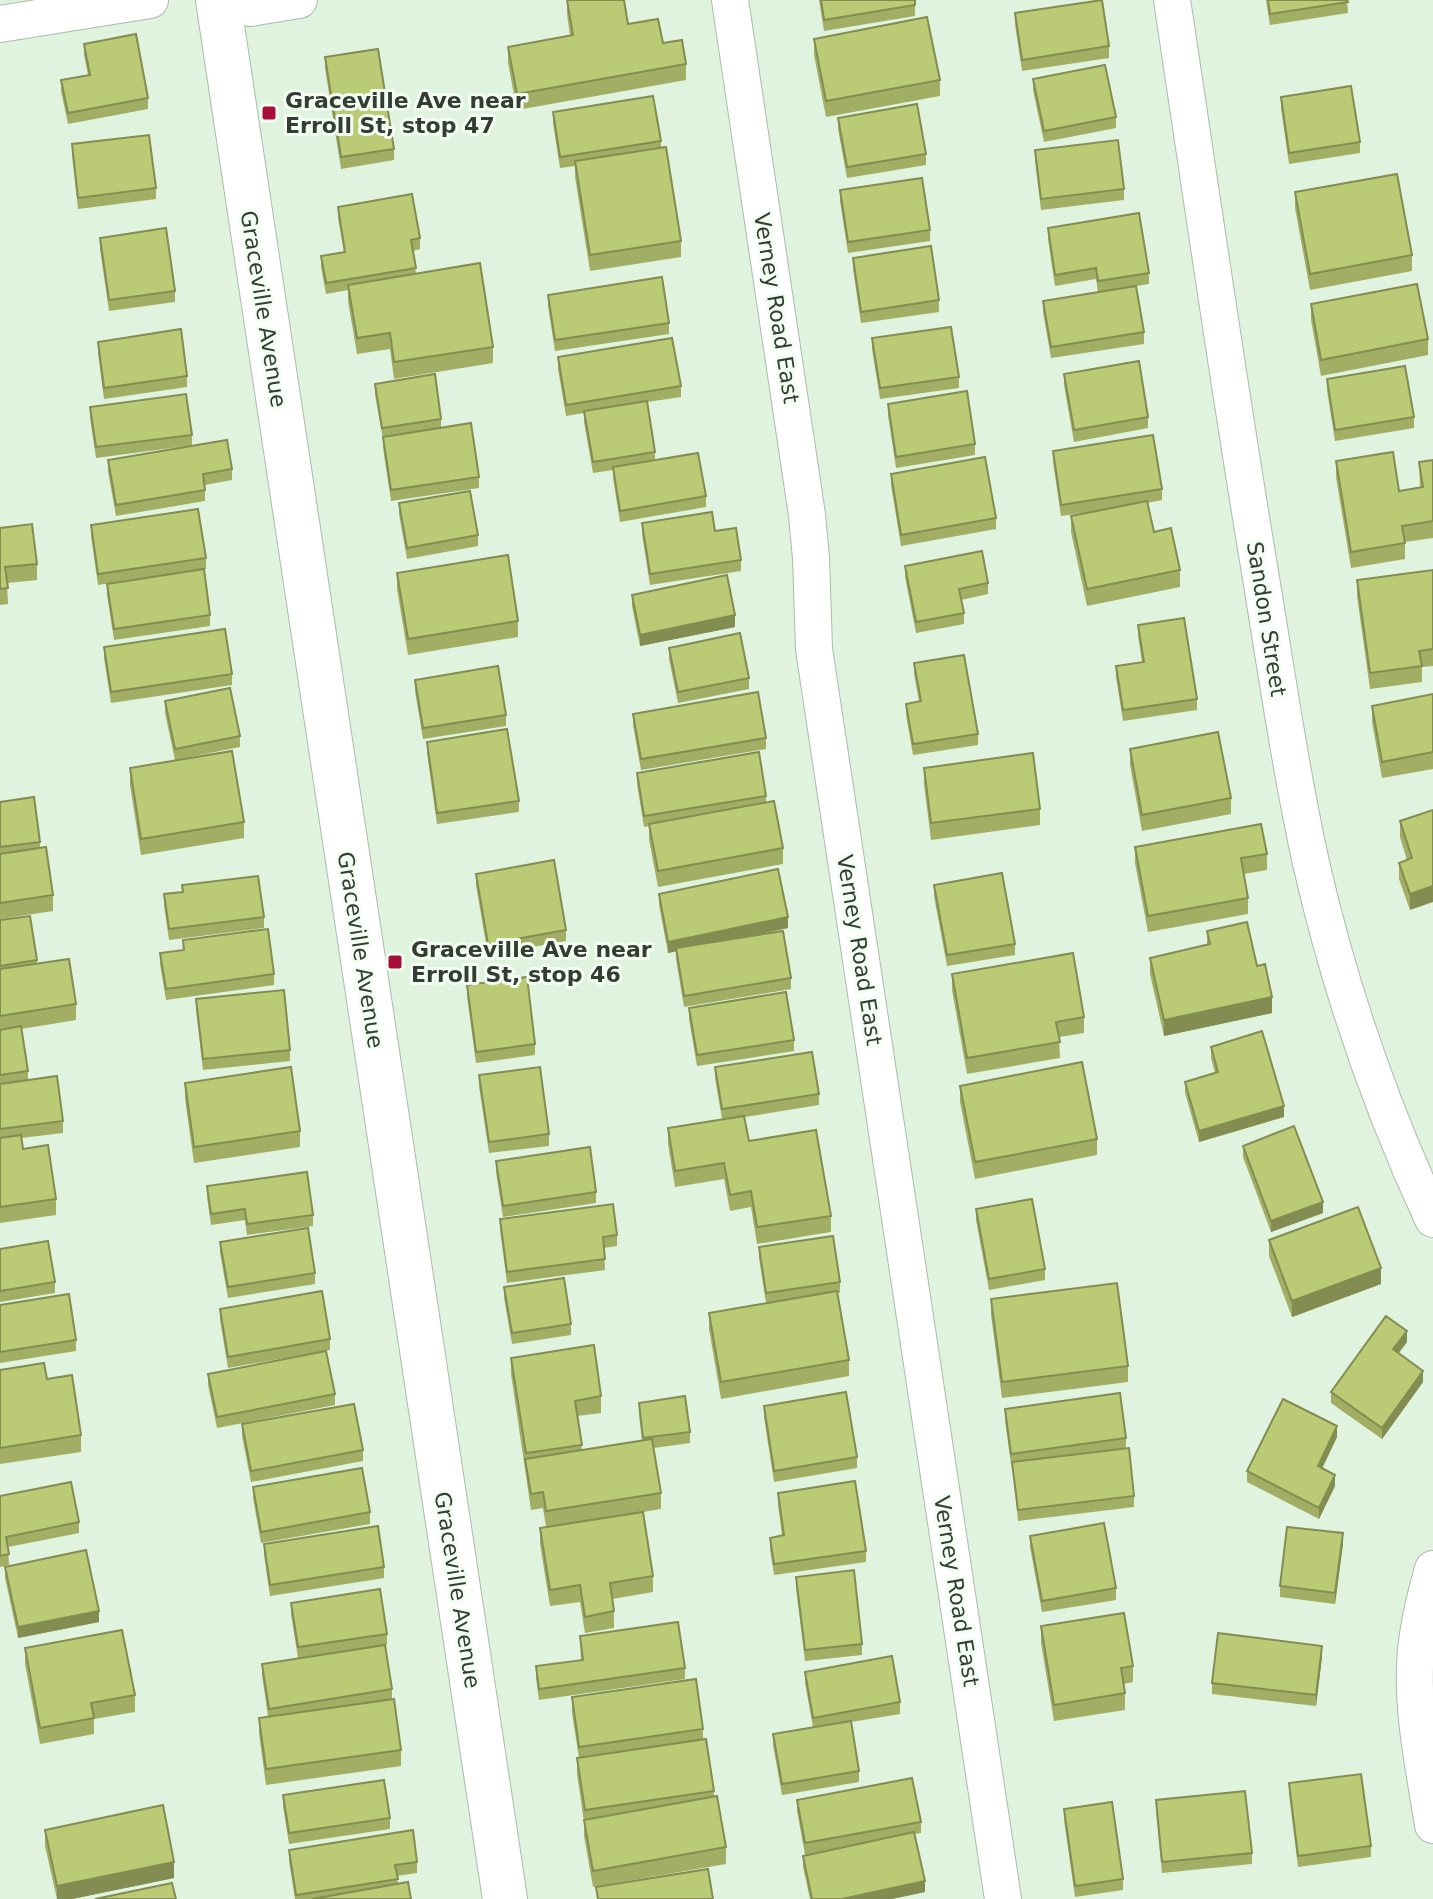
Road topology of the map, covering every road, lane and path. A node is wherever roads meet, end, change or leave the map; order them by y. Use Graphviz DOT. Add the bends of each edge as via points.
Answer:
graph roads {
  1 [pos="150,0"];
  2 [pos="217,0"];
  3 [pos="299,0"];
  4 [pos="730,0"];
  5 [pos="1172,0"];
  6 [pos="0,24"];
  7 [pos="1433,1219"];
  8 [pos="1433,1569"];
  9 [pos="1433,1825"];
  10 [pos="505,1899"];
  11 [pos="1003,1899"];
  1 -- 6 [label="street"];
  2 -- 3 [label="street" via="250,8"];
  2 -- 10 [label="main road, Graceville Avenue"];
  4 -- 11 [label="street, Verney Road East" via="809,527 814,649"];
  5 -- 7 [label="street, Sandon Street" via="1244,479 1311,863 1355,1024"];
  8 -- 9 [label="street" via="1418,1634 1415,1687"];
}
